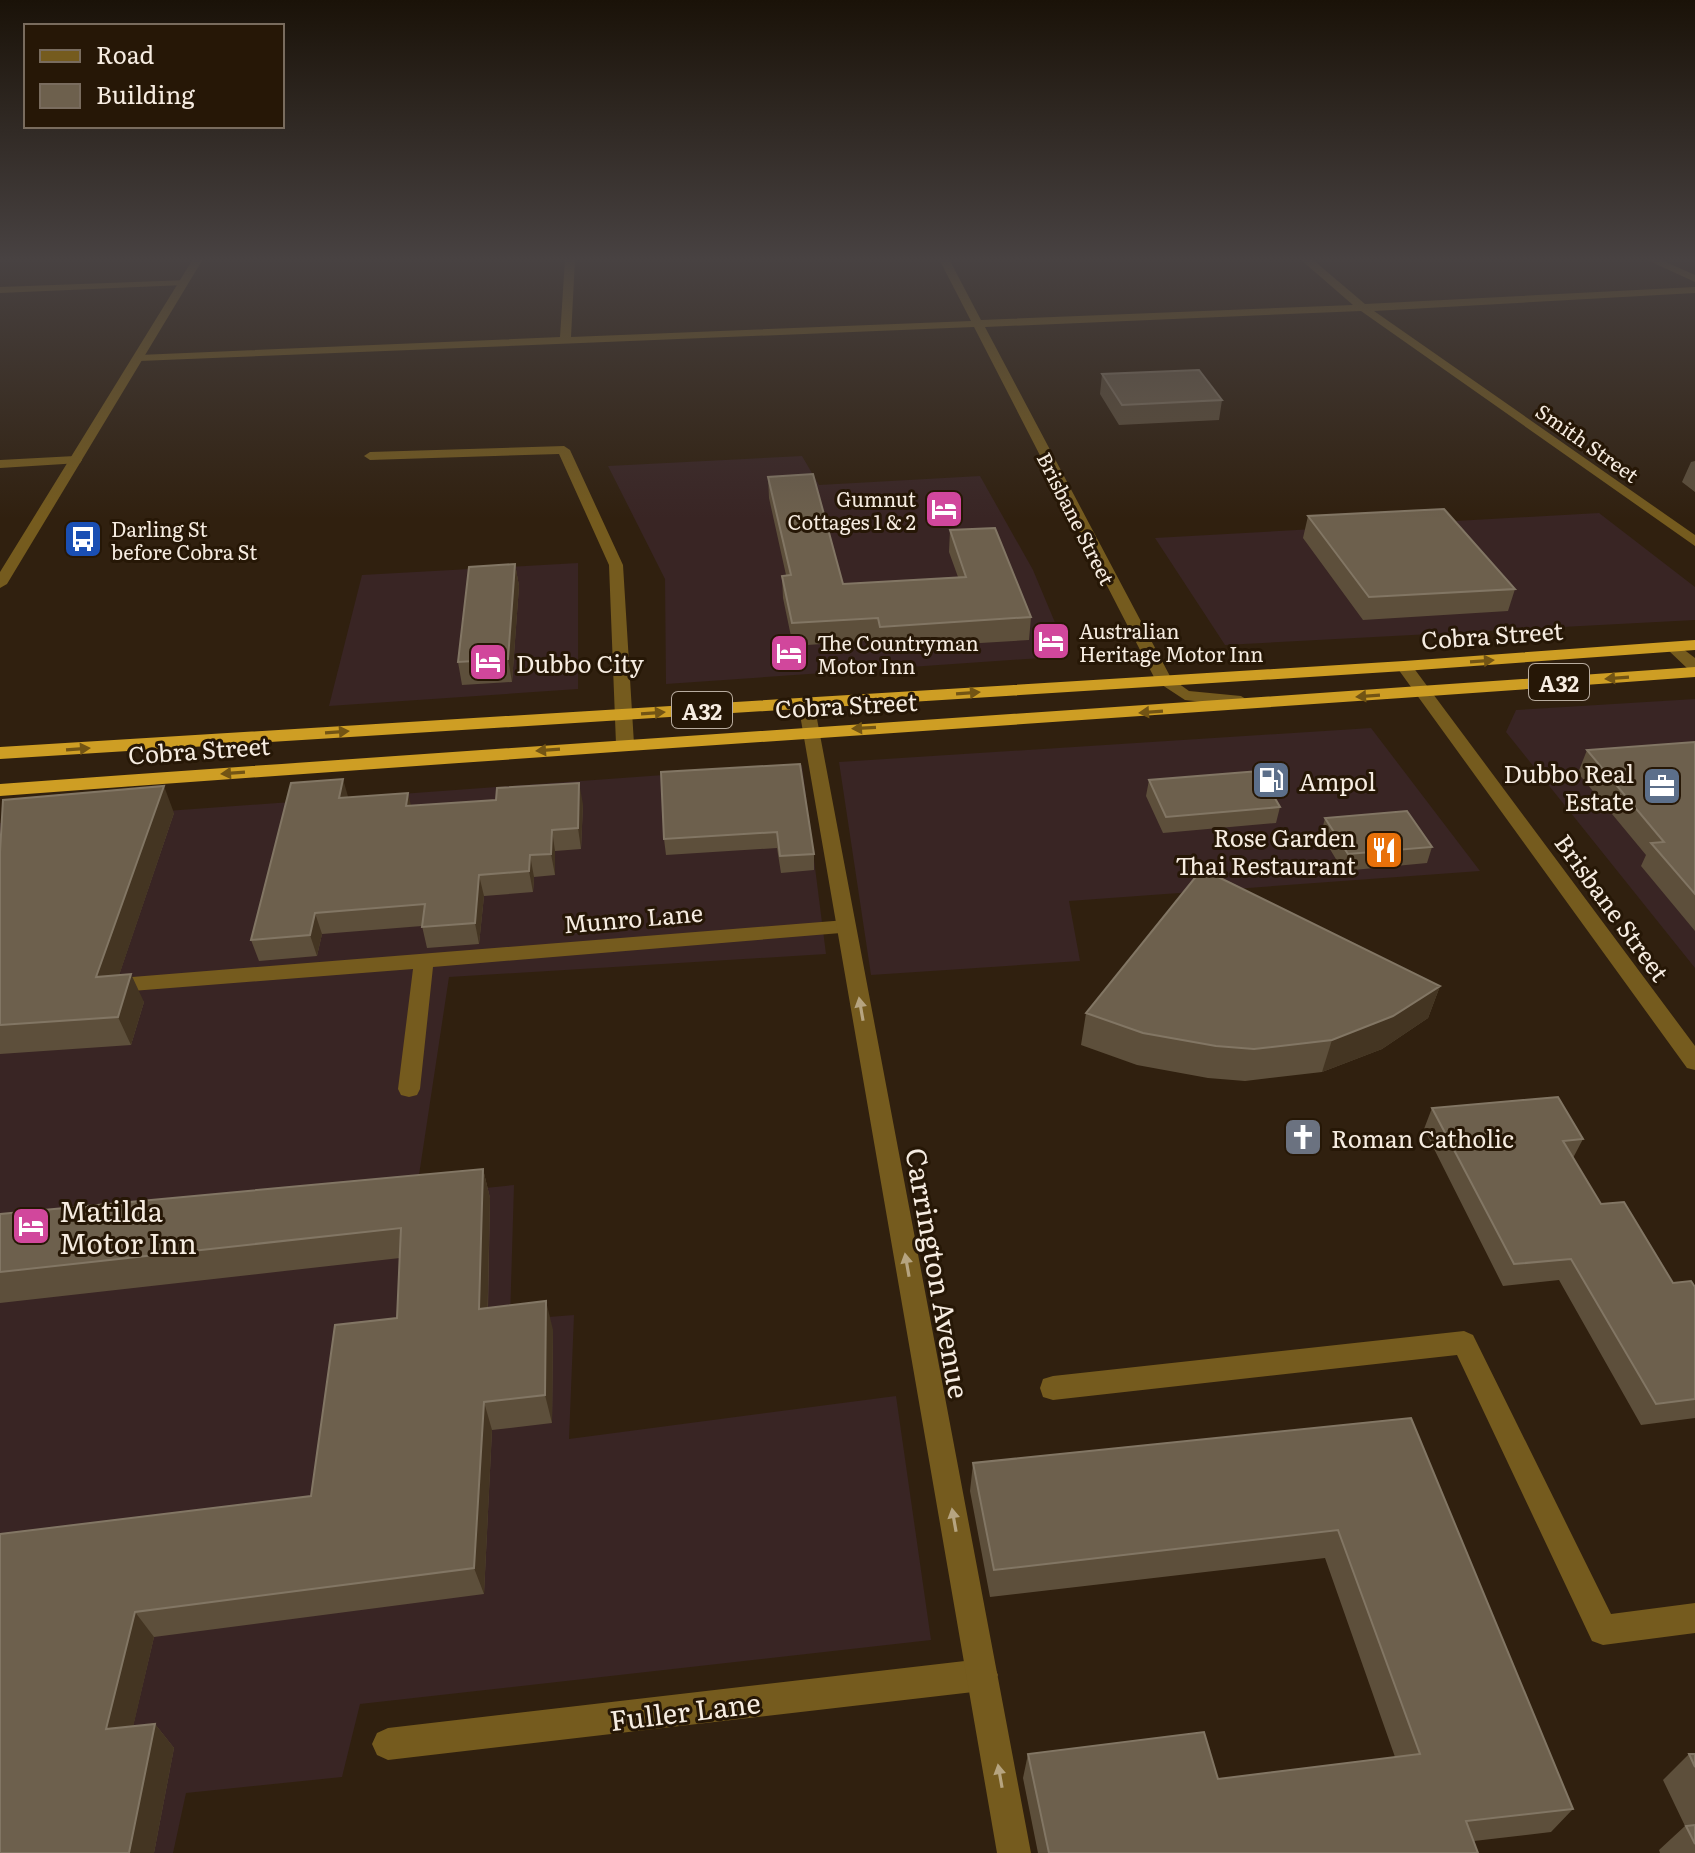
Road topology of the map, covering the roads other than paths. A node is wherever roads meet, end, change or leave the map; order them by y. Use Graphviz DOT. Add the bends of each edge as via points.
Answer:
graph roads {
  1 [pos="146,345"];
  2 [pos="453,345"];
  3 [pos="989,345"];
  4 [pos="1417,345"];
  5 [pos="139,358"];
  6 [pos="370,456"];
  7 [pos="75,460"];
  8 [pos="0,464"];
  9 [pos="1695,542"];
  10 [pos="0,584"];
  11 [pos="1695,645"];
  12 [pos="1674,647"];
  13 [pos="1404,666"];
  14 [pos="1695,670"];
  15 [pos="1164,681"];
  16 [pos="1424,692"];
  17 [pos="1313,701"];
  18 [pos="806,703"];
  19 [pos="622,715"];
  20 [pos="810,731"];
  21 [pos="625,744"];
  22 [pos="0,753"];
  23 [pos="0,790"];
  24 [pos="846,927"];
  25 [pos="424,960"];
  26 [pos="132,984"];
  27 [pos="1695,1062"];
  28 [pos="409,1089"];
  29 [pos="1053,1388"];
  30 [pos="1695,1618"];
  31 [pos="982,1675"];
  32 [pos="388,1744"];
  33 [pos="1014,1853"];
  1 -- 5 [label="street"];
  2 -- 5 [label="street"];
  3 -- 15 [label="street, Brisbane Street"];
  4 -- 9 [label="street, Smith Street"];
  5 -- 7 [label="street"];
  6 -- 19 [label="street" via="564,450 616,565"];
  7 -- 8 [label="street"];
  7 -- 10 [label="street"];
  11 -- 12 [label="highway, Cobra Street / A32"];
  13 -- 12 [label="highway, Cobra Street / A32, one-way"];
  12 -- 14 [label="street"];
  13 -- 15 [label="highway, Cobra Street / A32"];
  13 -- 16 [label="street, Brisbane Street"];
  14 -- 16 [label="highway, Cobra Street / A32, one-way"];
  15 -- 17 [label="street" via="1201,699"];
  18 -- 15 [label="highway, Cobra Street / A32, one-way"];
  16 -- 17 [label="highway, Cobra Street / A32, one-way"];
  16 -- 27 [label="street, Brisbane Street"];
  17 -- 20 [label="highway, Cobra Street / A32, one-way"];
  19 -- 18 [label="highway, Cobra Street / A32, one-way"];
  18 -- 20 [label="street, Carrington Avenue"];
  19 -- 21 [label="street"];
  22 -- 19 [label="highway, Cobra Street / A32, one-way"];
  20 -- 21 [label="highway, Cobra Street / A32"];
  20 -- 24 [label="street, Carrington Avenue"];
  21 -- 23 [label="highway, Cobra Street / A32, one-way"];
  24 -- 25 [label="street, Munro Lane"];
  31 -- 24 [label="street, Carrington Avenue, one-way"];
  25 -- 26 [label="street, Munro Lane"];
  25 -- 28 [label="street"];
  29 -- 30 [label="street" via="1464,1343 1603,1630"];
  31 -- 32 [label="street, Fuller Lane"];
  33 -- 31 [label="street, Carrington Avenue, one-way"];
}
